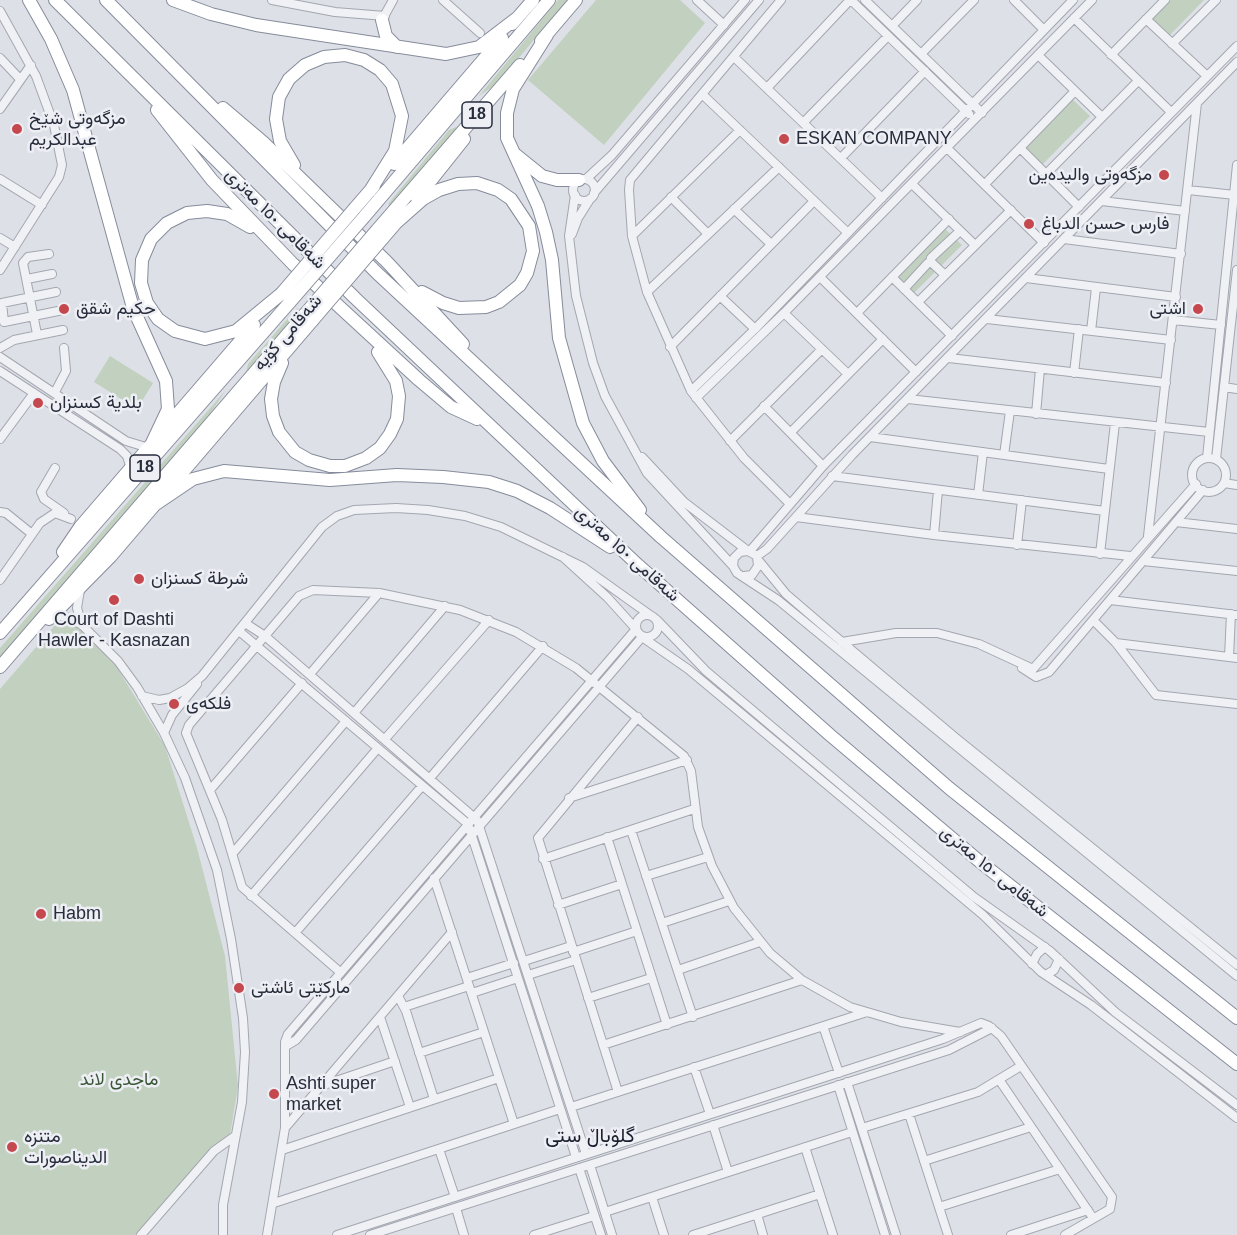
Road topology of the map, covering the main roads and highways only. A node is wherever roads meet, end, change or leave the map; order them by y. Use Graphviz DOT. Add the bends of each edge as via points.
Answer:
graph roads {
  1 [pos="29,0"];
  2 [pos="55,0"];
  3 [pos="106,0"];
  4 [pos="173,0"];
  5 [pos="533,0"];
  6 [pos="549,0"];
  7 [pos="576,0"];
  8 [pos="517,18"];
  9 [pos="547,35"];
  10 [pos="366,42"];
  11 [pos="397,47"];
  12 [pos="157,52"];
  13 [pos="129,73"];
  14 [pos="476,117"];
  15 [pos="510,148"];
  16 [pos="582,179"];
  17 [pos="310,188"];
  18 [pos="370,191"];
  19 [pos="359,213"];
  20 [pos="397,222"];
  21 [pos="380,234"];
  22 [pos="269,240"];
  23 [pos="400,275"];
  24 [pos="285,298"];
  25 [pos="309,317"];
  26 [pos="364,331"];
  27 [pos="302,332"];
  28 [pos="512,399"];
  29 [pos="487,424"];
  30 [pos="150,446"];
  31 [pos="153,506"];
  32 [pos="661,537"];
  33 [pos="638,565"];
  34 [pos="52,574"];
  35 [pos="0,633"];
  36 [pos="26,636"];
  37 [pos="0,667"];
  38 [pos="1237,1017"];
  39 [pos="1237,1064"];
  1 -- 30 [label="highway" via="73,90 129,297 166,381 168,409"];
  2 -- 13 [label="highway, شەقامی ١٥٠ مەتری"];
  3 -- 12 [label="highway, شەقامی ١٥٠ مەتری"];
  4 -- 10 [label="highway" via="256,25"];
  5 -- 8 [label="highway"];
  6 -- 19 [label="highway, شەقامی کۆیە / 18"];
  7 -- 9 [label="highway, شەقامی کۆیە / 18"];
  8 -- 11 [label="highway" via="486,43 462,52 446,54"];
  8 -- 18 [label="highway"];
  9 -- 14 [label="highway, شەقامی کۆیە / 18"];
  9 -- 15 [label="highway" via="513,89 506,124"];
  10 -- 11 [label="highway"];
  10 -- 11 [label="highway" via="383,18 386,36"];
  12 -- 17 [label="highway"];
  12 -- 28 [label="highway, شەقامی ١٥٠ مەتری" via="377,273"];
  13 -- 22 [label="highway" via="198,164"];
  13 -- 29 [label="highway, شەقامی ١٥٠ مەتری"];
  14 -- 20 [label="highway" via="455,153"];
  14 -- 21 [label="highway, شەقامی کۆیە / 18"];
  15 -- 16 [label="highway" via="543,176"];
  15 -- 32 [label="highway" via="546,232 559,338 583,423 603,461"];
  17 -- 18 [label="highway" via="280,141 276,119 279,97 305,65 324,57 345,55 380,70 392,84 400,104 399,140"];
  17 -- 23 [label="highway"];
  18 -- 19 [label="highway"];
  19 -- 24 [label="highway, شەقامی کۆیە / 18, bridge"];
  20 -- 21 [label="highway"];
  20 -- 23 [label="highway" via="431,194 448,186 477,183 498,190 516,204 529,226 533,243 531,260 520,285 486,307 459,308 443,303"];
  21 -- 25 [label="highway, شەقامی کۆیە / 18, bridge"];
  22 -- 24 [label="highway" via="227,214 187,213 167,223 151,239 142,260 141,283 152,312 166,326 205,339 236,331"];
  22 -- 26 [label="highway"];
  23 -- 28 [label="highway"];
  24 -- 30 [label="highway"];
  24 -- 34 [label="highway, شەقامی کۆیە / 18"];
  25 -- 27 [label="highway"];
  25 -- 36 [label="highway, شەقامی کۆیە / 18"];
  26 -- 27 [label="highway" via="393,374 398,388 398,411 394,427 380,448 359,462 338,466 316,463 295,452 279,432 273,416 276,374"];
  26 -- 29 [label="highway" via="451,407"];
  27 -- 31 [label="highway"];
  28 -- 32 [label="highway, شەقامی ١٥٠ مەتری"];
  29 -- 33 [label="highway, شەقامی ١٥٠ مەتری"];
  30 -- 34 [label="highway" via="76,523"];
  31 -- 33 [label="highway" via="193,479 224,471 330,480 397,475 489,482 550,508"];
  31 -- 36 [label="highway" via="80,590"];
  32 -- 38 [label="highway, شەقامی ١٥٠ مەتری" via="949,788"];
  33 -- 39 [label="highway, شەقامی ١٥٠ مەتری" via="970,853"];
  34 -- 35 [label="highway, شەقامی کۆیە / 18"];
  36 -- 37 [label="highway, شەقامی کۆیە / 18"];
}
